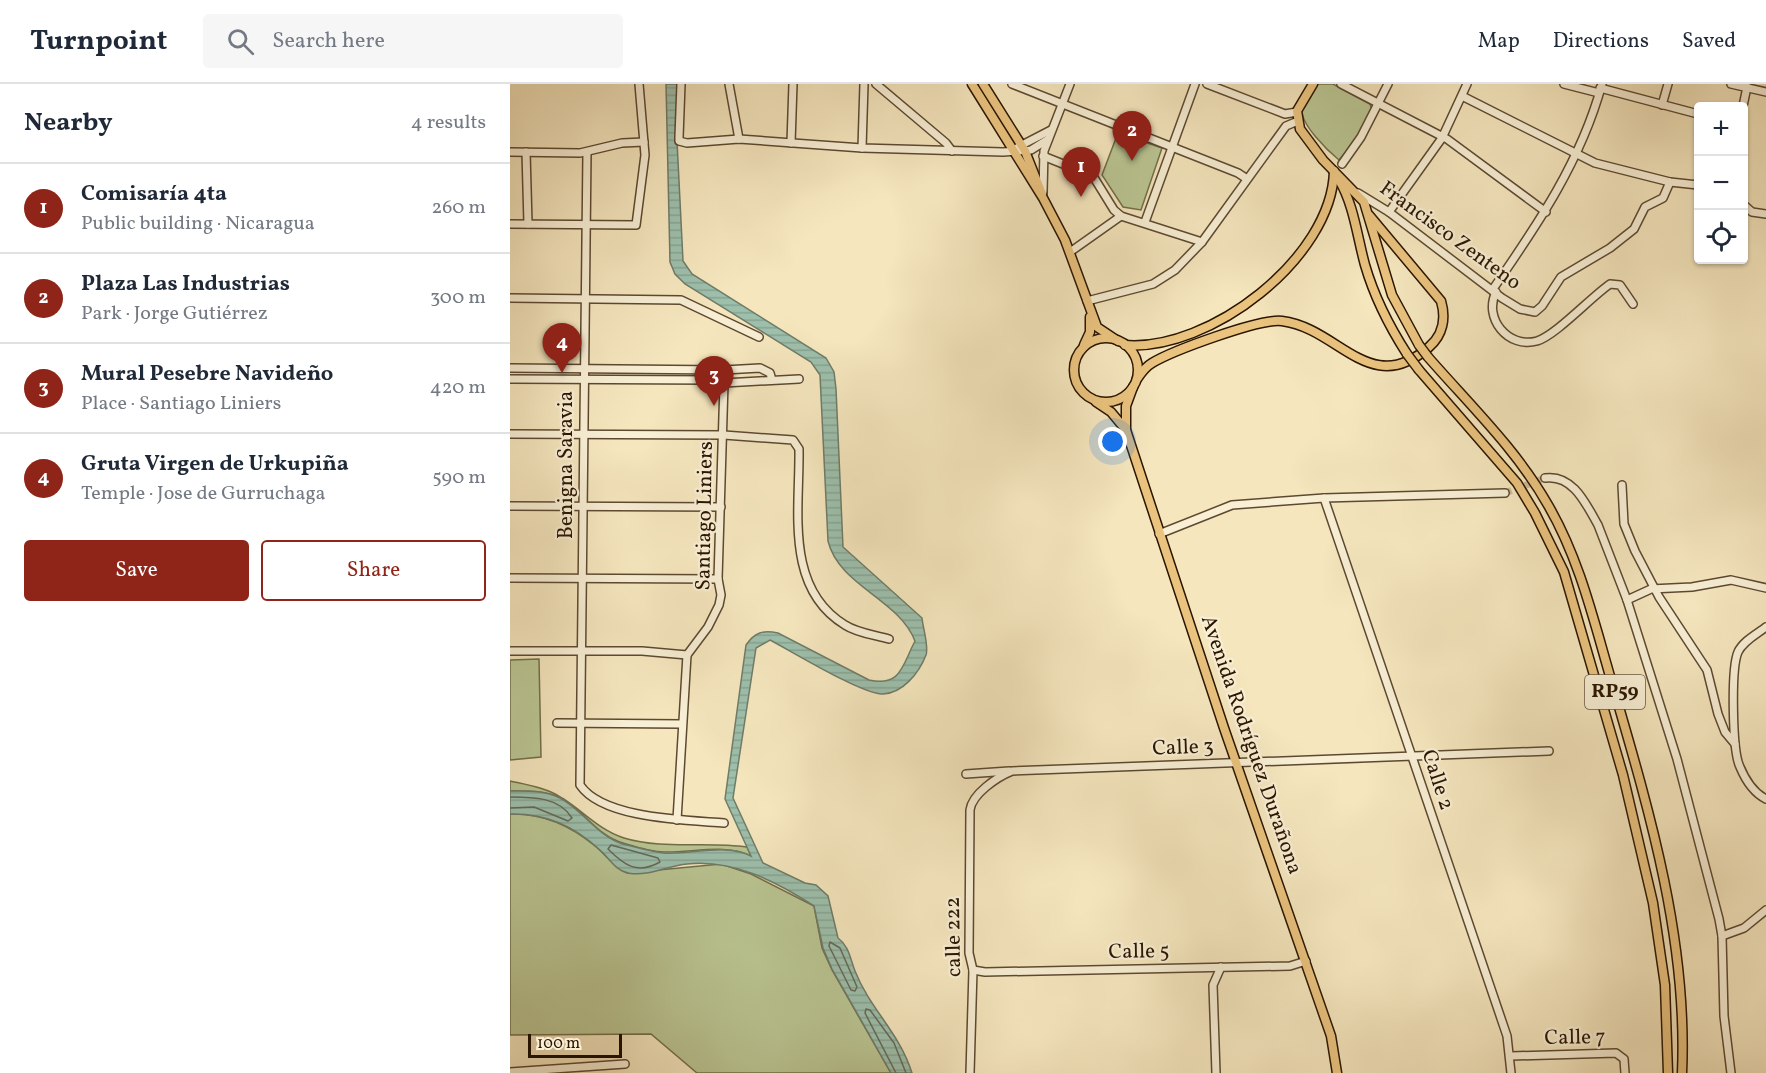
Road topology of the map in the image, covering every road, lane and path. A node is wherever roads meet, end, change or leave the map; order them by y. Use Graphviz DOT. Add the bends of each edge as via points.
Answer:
graph roads {
  1 [pos="639,84"];
  2 [pos="681,84"];
  3 [pos="729,84"];
  4 [pos="793,84"];
  5 [pos="864,84"];
  6 [pos="876,84"];
  7 [pos="972,84"];
  8 [pos="983,84"];
  9 [pos="1012,84"];
  10 [pos="1070,84"];
  11 [pos="1195,84"];
  12 [pos="1207,84"];
  13 [pos="1313,84"];
  14 [pos="1341,84"];
  15 [pos="1388,84"];
  16 [pos="1467,84"];
  17 [pos="1564,84"];
  18 [pos="1668,84"];
  19 [pos="1731,84"];
  20 [pos="1747,87"];
  21 [pos="1600,88"];
  22 [pos="1766,92"];
  23 [pos="1462,96"];
  24 [pos="1744,102"];
  25 [pos="1378,104"];
  26 [pos="1061,105"];
  27 [pos="1662,105"];
  28 [pos="1694,113"];
  29 [pos="1297,117"];
  30 [pos="1051,130"];
  31 [pos="1443,138"];
  32 [pos="739,140"];
  33 [pos="1047,140"];
  34 [pos="644,142"];
  35 [pos="791,143"];
  36 [pos="1170,147"];
  37 [pos="862,148"];
  38 [pos="1020,149"];
  39 [pos="510,152"];
  40 [pos="526,152"];
  41 [pos="587,152"];
  42 [pos="952,152"];
  43 [pos="1577,154"];
  44 [pos="1043,156"];
  45 [pos="1342,164"];
  46 [pos="1334,171"];
  47 [pos="1247,179"];
  48 [pos="1670,182"];
  49 [pos="1694,185"];
  50 [pos="1358,194"];
  51 [pos="1043,198"];
  52 [pos="1748,209"];
  53 [pos="1389,212"];
  54 [pos="1546,212"];
  55 [pos="1766,214"];
  56 [pos="1369,215"];
  57 [pos="1121,216"];
  58 [pos="1145,222"];
  59 [pos="510,224"];
  60 [pos="528,224"];
  61 [pos="586,225"];
  62 [pos="1202,242"];
  63 [pos="1070,252"];
  64 [pos="1495,291"];
  65 [pos="510,298"];
  66 [pos="584,299"];
  67 [pos="1087,301"];
  68 [pos="1633,304"];
  69 [pos="1090,314"];
  70 [pos="759,337"];
  71 [pos="1121,343"];
  72 [pos="1083,348"];
  73 [pos="510,368"];
  74 [pos="583,369"];
  75 [pos="510,379"];
  76 [pos="583,379"];
  77 [pos="799,379"];
  78 [pos="772,380"];
  79 [pos="724,383"];
  80 [pos="1135,383"];
  81 [pos="1092,399"];
  82 [pos="1126,430"];
  83 [pos="510,434"];
  84 [pos="583,435"];
  85 [pos="724,435"];
  86 [pos="1545,478"];
  87 [pos="1622,485"];
  88 [pos="1505,493"];
  89 [pos="1324,498"];
  90 [pos="510,506"];
  91 [pos="583,507"];
  92 [pos="721,507"];
  93 [pos="1159,534"];
  94 [pos="510,578"];
  95 [pos="583,578"];
  96 [pos="718,579"];
  97 [pos="1766,588"];
  98 [pos="1655,589"];
  99 [pos="1627,600"];
  100 [pos="1766,627"];
  101 [pos="889,639"];
  102 [pos="583,650"];
  103 [pos="510,651"];
  104 [pos="687,655"];
  105 [pos="557,723"];
  106 [pos="580,723"];
  107 [pos="682,724"];
  108 [pos="1735,744"];
  109 [pos="1549,751"];
  110 [pos="1412,755"];
  111 [pos="1236,763"];
  112 [pos="1012,771"];
  113 [pos="966,774"];
  114 [pos="1766,799"];
  115 [pos="677,820"];
  116 [pos="724,823"];
  117 [pos="1766,910"];
  118 [pos="1722,936"];
  119 [pos="1306,962"];
  120 [pos="1221,967"];
  121 [pos="973,970"];
  122 [pos="1511,1056"];
  123 [pos="625,1064"];
  124 [pos="512,1072"];
  125 [pos="970,1073"];
  126 [pos="1216,1073"];
  127 [pos="1337,1073"];
  128 [pos="1511,1073"];
  129 [pos="1625,1073"];
  130 [pos="1668,1073"];
  131 [pos="1682,1073"];
  132 [pos="1731,1073"];
  1 -- 34 [label="street"];
  2 -- 32 [label="street" via="680,141"];
  3 -- 32 [label="street"];
  4 -- 35 [label="street"];
  5 -- 37 [label="street"];
  6 -- 42 [label="street"];
  7 -- 38 [label="main road"];
  8 -- 38 [label="main road"];
  9 -- 26 [label="street"];
  10 -- 26 [label="street"];
  11 -- 36 [label="street"];
  12 -- 29 [label="street"];
  13 -- 29 [label="main road"];
  14 -- 25 [label="street"];
  15 -- 25 [label="street"];
  16 -- 23 [label="street"];
  17 -- 21 [label="street"];
  18 -- 27 [label="street"];
  19 -- 20 [label="street"];
  20 -- 22 [label="street"];
  20 -- 24 [label="street"];
  21 -- 27 [label="street"];
  21 -- 43 [label="street"];
  23 -- 31 [label="street"];
  23 -- 43 [label="street"];
  25 -- 31 [label="street"];
  25 -- 45 [label="street"];
  26 -- 30 [label="street"];
  26 -- 36 [label="street"];
  27 -- 28 [label="street"];
  29 -- 46 [label="main road" via="1309,143"];
  29 -- 47 [label="street"];
  30 -- 33 [label="street"];
  30 -- 38 [label="street"];
  31 -- 53 [label="street"];
  31 -- 54 [label="street"];
  32 -- 35 [label="street"];
  33 -- 38 [label="street"];
  33 -- 44 [label="street"];
  34 -- 41 [label="street"];
  34 -- 61 [label="street" via="636,225"];
  35 -- 37 [label="street"];
  36 -- 47 [label="street"];
  36 -- 58 [label="street"];
  37 -- 42 [label="street"];
  38 -- 42 [label="street"];
  38 -- 51 [label="main road"];
  39 -- 40 [label="street"];
  40 -- 41 [label="street"];
  40 -- 60 [label="street"];
  41 -- 61 [label="street, Benigna Saravia"];
  43 -- 48 [label="street" via="1608,167"];
  43 -- 54 [label="street"];
  44 -- 51 [label="street"];
  44 -- 57 [label="street" via="1093,176"];
  46 -- 50 [label="main road"];
  46 -- 71 [label="main road" via="1332,192 1316,228 1293,261 1263,293 1223,318 1182,335 1157,343"];
  46 -- 130 [label="main road, RP59, bridge" via="1350,201 1376,294 1407,354 1517,483 1564,572 1623,775 1653,903 1665,985"];
  47 -- 62 [label="street"];
  48 -- 49 [label="street"];
  48 -- 64 [label="street, Francisco Zenteno" via="1664,196 1647,205 1634,229 1561,277 1538,310 1520,309"];
  50 -- 53 [label="street, Francisco Zenteno"];
  50 -- 56 [label="main road"];
  51 -- 63 [label="main road"];
  52 -- 55 [label="street"];
  53 -- 64 [label="street, Francisco Zenteno"];
  54 -- 64 [label="street"];
  56 -- 80 [label="main road" via="1428,283 1443,308 1440,332 1431,346 1400,365 1377,366 1306,328 1270,321 1161,358 1144,369"];
  56 -- 131 [label="main road, RP59, bridge" via="1392,295 1419,345 1536,485 1579,573 1631,748 1668,897 1681,986"];
  57 -- 58 [label="street"];
  57 -- 63 [label="street"];
  58 -- 62 [label="street"];
  59 -- 60 [label="street"];
  60 -- 61 [label="street"];
  61 -- 66 [label="street, Benigna Saravia"];
  62 -- 67 [label="street" via="1161,281"];
  63 -- 67 [label="main road"];
  64 -- 68 [label="street" via="1493,318 1498,327 1512,338 1533,342 1562,324 1610,284 1620,285"];
  65 -- 66 [label="street"];
  66 -- 70 [label="street" via="681,300"];
  66 -- 74 [label="street, Benigna Saravia"];
  67 -- 69 [label="main road"];
  69 -- 71 [label="main road" via="1102,332"];
  69 -- 72 [label="main road" via="1090,332"];
  71 -- 72 [label="main road" via="1099,339"];
  71 -- 80 [label="main road" via="1136,359"];
  72 -- 81 [label="main road" via="1074,371 1079,388"];
  73 -- 74 [label="street"];
  74 -- 76 [label="street, Benigna Saravia"];
  74 -- 78 [label="street" via="760,368 770,373"];
  75 -- 76 [label="street"];
  76 -- 79 [label="street"];
  76 -- 84 [label="street, Benigna Saravia"];
  77 -- 78 [label="street"];
  78 -- 79 [label="street"];
  79 -- 85 [label="street, Santiago Liniers"];
  80 -- 81 [label="main road" via="1119,399"];
  80 -- 82 [label="main road" via="1126,406"];
  81 -- 82 [label="main road" via="1111,412"];
  82 -- 93 [label="main road, Avenida Rodríguez Durañona"];
  83 -- 84 [label="street"];
  84 -- 85 [label="street"];
  84 -- 91 [label="street, Benigna Saravia"];
  85 -- 92 [label="street, Santiago Liniers"];
  85 -- 101 [label="street" via="793,440 799,449 799,548 812,590 828,612 845,626"];
  86 -- 99 [label="street" via="1560,478 1579,495 1598,525"];
  87 -- 98 [label="street" via="1624,524"];
  88 -- 89 [label="street"];
  89 -- 93 [label="street" via="1232,505"];
  89 -- 110 [label="street, Calle 2"];
  90 -- 91 [label="street"];
  91 -- 92 [label="street"];
  91 -- 95 [label="street, Benigna Saravia"];
  92 -- 96 [label="street, Santiago Liniers"];
  93 -- 111 [label="main road, Avenida Rodríguez Durañona"];
  94 -- 95 [label="street"];
  95 -- 96 [label="street"];
  95 -- 102 [label="street, Benigna Saravia"];
  96 -- 104 [label="street, Santiago Liniers" via="721,595 716,612"];
  97 -- 98 [label="street" via="1731,580"];
  98 -- 99 [label="street"];
  98 -- 108 [label="street" via="1707,670 1718,714"];
  99 -- 118 [label="street" via="1677,759"];
  100 -- 108 [label="street" via="1744,644 1736,658"];
  102 -- 103 [label="street"];
  102 -- 104 [label="street"];
  102 -- 106 [label="street, Benigna Saravia"];
  104 -- 107 [label="street"];
  105 -- 106 [label="street"];
  106 -- 107 [label="street"];
  106 -- 115 [label="street, Benigna Saravia" via="578,777 583,790 608,804 655,818"];
  107 -- 115 [label="street"];
  108 -- 114 [label="street" via="1739,766 1752,787"];
  109 -- 110 [label="street, Calle 3"];
  110 -- 111 [label="street, Calle 3"];
  110 -- 122 [label="street, Calle 2"];
  111 -- 112 [label="street, Calle 3"];
  111 -- 119 [label="main road, Avenida Rodríguez Durañona"];
  112 -- 113 [label="street, Calle 3"];
  112 -- 121 [label="street, calle 222" via="972,801 970,810 969,952"];
  115 -- 116 [label="street"];
  117 -- 118 [label="street" via="1744,928"];
  118 -- 132 [label="street" via="1724,1016"];
  119 -- 120 [label="street, Calle 5" via="1290,966"];
  119 -- 127 [label="main road, Avenida Rodríguez Durañona" via="1331,1036"];
  120 -- 121 [label="street, Calle 5"];
  120 -- 126 [label="street" via="1214,985"];
  121 -- 125 [label="street, calle 222"];
  122 -- 128 [label="street, Calle 2"];
  122 -- 129 [label="street, Calle 7" via="1616,1053 1624,1059"];
  123 -- 124 [label="street"];
}
